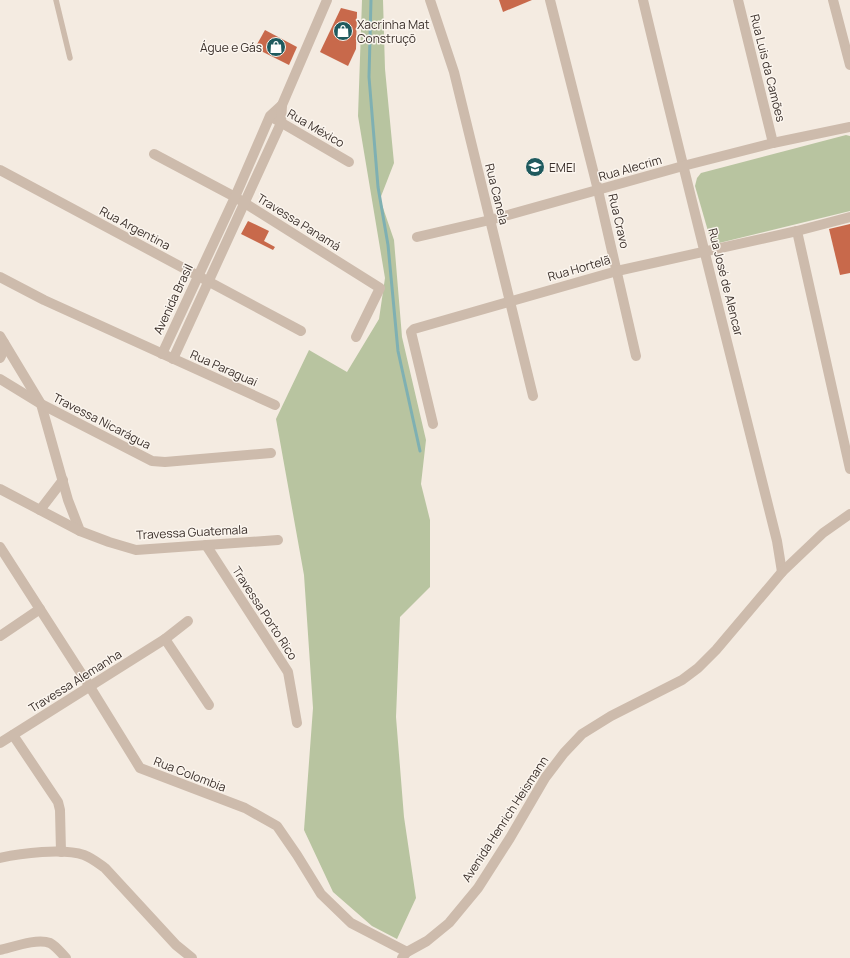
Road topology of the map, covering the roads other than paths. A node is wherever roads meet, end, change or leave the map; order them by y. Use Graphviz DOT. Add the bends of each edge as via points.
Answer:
graph roads {
  1 [pos="56,0"];
  2 [pos="327,0"];
  3 [pos="430,0"];
  4 [pos="550,0"];
  5 [pos="643,0"];
  6 [pos="738,0"];
  7 [pos="833,0"];
  8 [pos="70,58"];
  9 [pos="850,65"];
  10 [pos="282,105"];
  11 [pos="270,116"];
  12 [pos="281,123"];
  13 [pos="850,127"];
  14 [pos="773,143"];
  15 [pos="154,154"];
  16 [pos="349,162"];
  17 [pos="682,166"];
  18 [pos="249,167"];
  19 [pos="0,170"];
  20 [pos="259,171"];
  21 [pos="598,190"];
  22 [pos="239,200"];
  23 [pos="850,217"];
  24 [pos="490,220"];
  25 [pos="797,231"];
  26 [pos="417,237"];
  27 [pos="705,251"];
  28 [pos="617,271"];
  29 [pos="198,276"];
  30 [pos="0,277"];
  31 [pos="208,281"];
  32 [pos="5,283"];
  33 [pos="509,301"];
  34 [pos="301,331"];
  35 [pos="356,337"];
  36 [pos="2,339"];
  37 [pos="162,354"];
  38 [pos="636,356"];
  39 [pos="0,358"];
  40 [pos="173,359"];
  41 [pos="0,379"];
  42 [pos="533,396"];
  43 [pos="41,404"];
  44 [pos="275,405"];
  45 [pos="433,424"];
  46 [pos="271,453"];
  47 [pos="850,469"];
  48 [pos="63,480"];
  49 [pos="0,489"];
  50 [pos="40,510"];
  51 [pos="850,514"];
  52 [pos="80,531"];
  53 [pos="278,540"];
  54 [pos="206,545"];
  55 [pos="0,547"];
  56 [pos="782,572"];
  57 [pos="40,609"];
  58 [pos="188,621"];
  59 [pos="0,636"];
  60 [pos="165,639"];
  61 [pos="90,687"];
  62 [pos="210,705"];
  63 [pos="297,724"];
  64 [pos="13,735"];
  65 [pos="0,744"];
  66 [pos="61,852"];
  67 [pos="0,858"];
  68 [pos="0,950"];
  69 [pos="405,955"];
  70 [pos="184,956"];
  71 [pos="66,958"];
  1 -- 8 [label="lane"];
  2 -- 10 [label="street, Avenida Brasil"];
  3 -- 24 [label="street, Rua Canela" via="454,72"];
  4 -- 21 [label="street, Rua Cravo"];
  5 -- 17 [label="street, Rua José de Alencar"];
  6 -- 14 [label="street, Rua Luis da Camões"];
  7 -- 9 [label="street"];
  10 -- 11 [label="street, Avenida Brasil"];
  10 -- 12 [label="street, Avenida Brasil"];
  11 -- 12 [label="street, Rua México"];
  11 -- 18 [label="street, Avenida Brasil"];
  12 -- 16 [label="street, Rua México"];
  12 -- 20 [label="street, Avenida Brasil"];
  13 -- 14 [label="street, Rua Alecrim"];
  14 -- 17 [label="street, Rua Alecrim"];
  15 -- 22 [label="street, Travessa Panamá"];
  17 -- 21 [label="street, Rua Alecrim"];
  17 -- 27 [label="street, Rua José de Alencar"];
  18 -- 20 [label="street"];
  18 -- 22 [label="street, Avenida Brasil"];
  19 -- 29 [label="street, Rua Argentina"];
  20 -- 22 [label="street, Avenida Brasil"];
  21 -- 24 [label="street, Rua Alecrim"];
  21 -- 28 [label="street, Rua Cravo"];
  22 -- 29 [label="street, Avenida Brasil"];
  22 -- 31 [label="street, Avenida Brasil"];
  22 -- 35 [label="street, Travessa Panamá" via="380,288"];
  23 -- 25 [label="street, Rua Hortelã"];
  24 -- 26 [label="street, Rua Alecrim"];
  24 -- 33 [label="street, Rua Canela"];
  25 -- 27 [label="street, Rua Hortelã"];
  25 -- 47 [label="street"];
  27 -- 28 [label="street, Rua Hortelã"];
  27 -- 56 [label="street, Rua José de Alencar"];
  28 -- 33 [label="street, Rua Hortelã"];
  28 -- 38 [label="street, Rua Cravo"];
  29 -- 31 [label="street, Rua Argentina"];
  29 -- 37 [label="street, Avenida Brasil"];
  30 -- 32 [label="street, Avenida Brasil"];
  31 -- 34 [label="street, Rua Argentina"];
  31 -- 40 [label="street, Avenida Brasil"];
  32 -- 37 [label="street, Avenida Brasil"];
  33 -- 42 [label="street, Rua Canela"];
  33 -- 45 [label="street, Rua Hortelã" via="411,332"];
  36 -- 39 [label="street" via="4,350"];
  36 -- 43 [label="street"];
  37 -- 40 [label="street, Rua Paraguai"];
  40 -- 44 [label="street, Rua Paraguai"];
  41 -- 43 [label="street, Travessa Nicarágua"];
  43 -- 46 [label="street, Travessa Nicarágua" via="152,461"];
  43 -- 48 [label="street"];
  48 -- 50 [label="street"];
  48 -- 52 [label="street"];
  49 -- 50 [label="street, Travessa Guatemala"];
  50 -- 52 [label="street, Travessa Guatemala"];
  51 -- 56 [label="street, Avenida Henrich Heismann" via="823,533"];
  52 -- 54 [label="street, Travessa Guatemala" via="136,550"];
  53 -- 54 [label="street, Travessa Guatemala"];
  54 -- 63 [label="street, Travessa Porto Rico" via="288,672"];
  55 -- 57 [label="street, Rua Colombia"];
  56 -- 69 [label="street, Avenida Henrich Heismann" via="698,668 682,680 611,716 582,734 545,778 478,888 449,923"];
  57 -- 59 [label="street"];
  57 -- 61 [label="street, Rua Colombia"];
  58 -- 60 [label="street, Travessa Alemanha"];
  60 -- 61 [label="street, Travessa Alemanha"];
  60 -- 62 [label="street"];
  61 -- 64 [label="street, Travessa Alemanha"];
  61 -- 69 [label="street, Rua Colombia" via="140,768 245,808 277,826 321,894 351,923"];
  64 -- 65 [label="street, Travessa Alemanha"];
  64 -- 66 [label="street" via="58,802"];
  66 -- 67 [label="street" via="15,854"];
  66 -- 70 [label="street" via="84,855 100,864"];
  68 -- 71 [label="street" via="42,941 56,947"];
}
